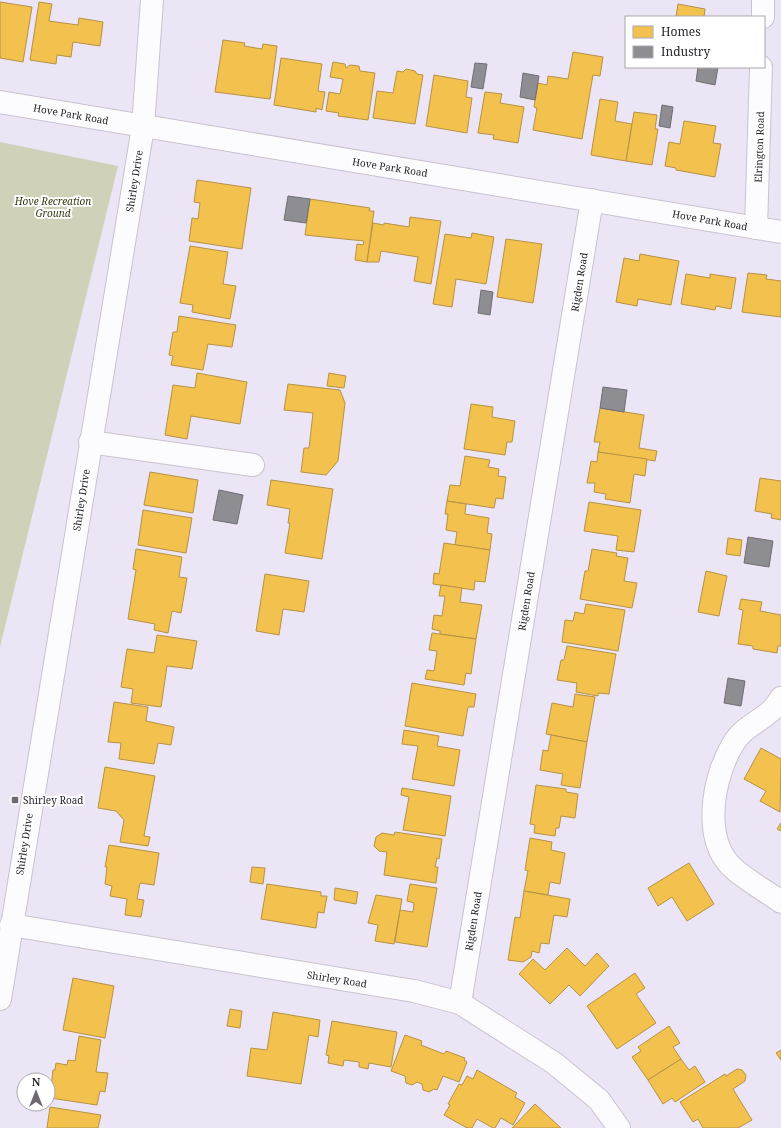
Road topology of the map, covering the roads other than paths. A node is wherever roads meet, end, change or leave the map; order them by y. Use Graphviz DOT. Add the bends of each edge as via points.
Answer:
graph roads {
  1 [pos="152,0"];
  2 [pos="763,0"];
  3 [pos="762,16"];
  4 [pos="761,68"];
  5 [pos="0,102"];
  6 [pos="143,127"];
  7 [pos="592,200"];
  8 [pos="756,228"];
  9 [pos="781,232"];
  10 [pos="90,442"];
  11 [pos="253,465"];
  12 [pos="781,698"];
  13 [pos="781,902"];
  14 [pos="11,925"];
  15 [pos="0,999"];
  16 [pos="460,1003"];
  17 [pos="619,1128"];
  1 -- 6 [label="street, Shirley Drive"];
  2 -- 3 [label="street"];
  4 -- 8 [label="street, Elrington Road"];
  5 -- 6 [label="street, Hove Park Road"];
  6 -- 7 [label="street, Hove Park Road"];
  6 -- 10 [label="street, Shirley Drive"];
  7 -- 8 [label="street, Hove Park Road"];
  7 -- 16 [label="street, Rigden Road"];
  8 -- 9 [label="street, Hove Park Road"];
  10 -- 11 [label="street"];
  10 -- 14 [label="street, Shirley Drive"];
  12 -- 13 [label="street" via="771,710 745,729 733,744 720,774 715,796 714,820 720,848 733,868"];
  14 -- 15 [label="street, Shirley Drive"];
  14 -- 16 [label="street, Shirley Road" via="414,991"];
  16 -- 17 [label="street, Shirley Road" via="554,1063 599,1100"];
}
